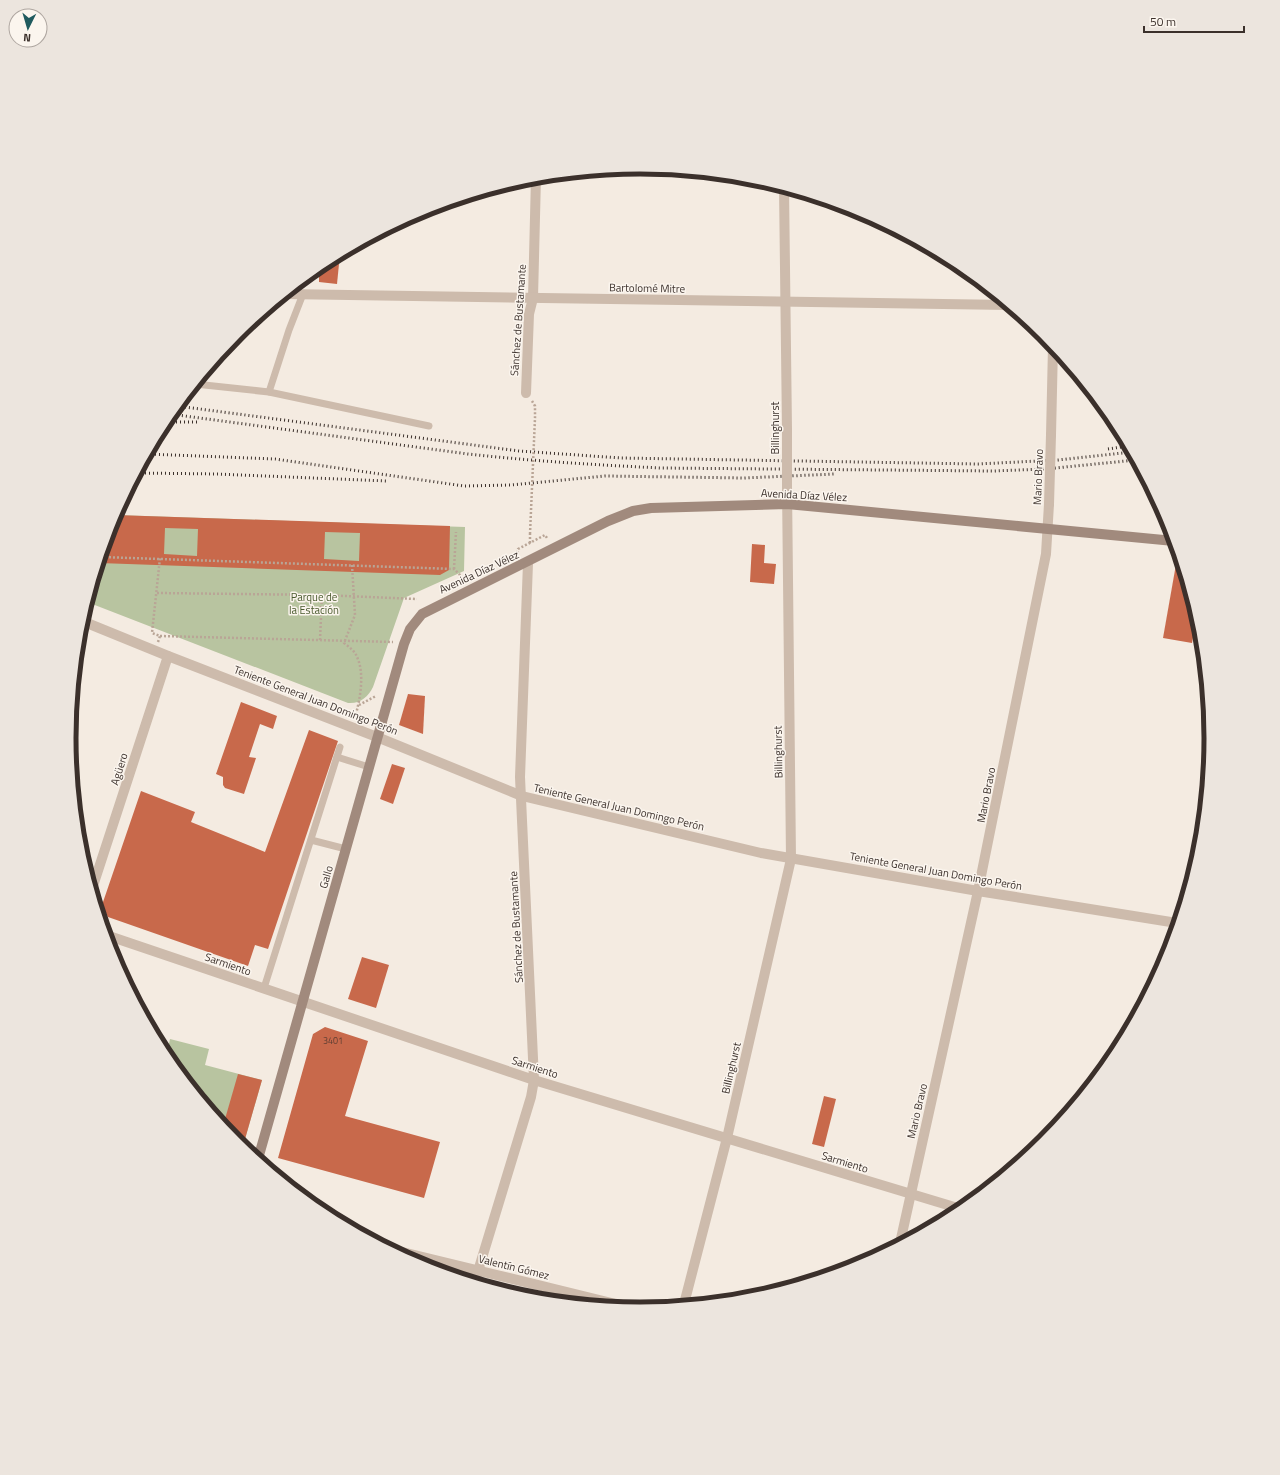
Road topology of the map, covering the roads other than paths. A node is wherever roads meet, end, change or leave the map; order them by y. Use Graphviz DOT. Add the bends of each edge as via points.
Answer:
graph roads {
  1 [pos="536,183"];
  2 [pos="784,193"];
  3 [pos="292,294"];
  4 [pos="303,294"];
  5 [pos="533,298"];
  6 [pos="786,302"];
  7 [pos="1002,305"];
  8 [pos="1054,355"];
  9 [pos="201,385"];
  10 [pos="269,392"];
  11 [pos="526,393"];
  12 [pos="429,426"];
  13 [pos="787,504"];
  14 [pos="1047,528"];
  15 [pos="1168,540"];
  16 [pos="528,563"];
  17 [pos="430,609"];
  18 [pos="88,622"];
  19 [pos="168,656"];
  20 [pos="378,736"];
  21 [pos="340,747"];
  22 [pos="337,757"];
  23 [pos="369,767"];
  24 [pos="522,796"];
  25 [pos="311,840"];
  26 [pos="346,849"];
  27 [pos="791,859"];
  28 [pos="95,881"];
  29 [pos="978,891"];
  30 [pos="1172,923"];
  31 [pos="113,937"];
  32 [pos="264,988"];
  33 [pos="304,1002"];
  34 [pos="534,1080"];
  35 [pos="727,1138"];
  36 [pos="260,1154"];
  37 [pos="911,1195"];
  38 [pos="952,1207"];
  39 [pos="901,1237"];
  40 [pos="418,1256"];
  41 [pos="478,1271"];
  42 [pos="476,1277"];
  43 [pos="597,1299"];
  44 [pos="685,1299"];
  1 -- 5 [label="street, Sánchez de Bustamante"];
  2 -- 6 [label="street, Billinghurst"];
  3 -- 4 [label="street, Bartolomé Mitre"];
  4 -- 5 [label="street, Bartolomé Mitre"];
  4 -- 10 [label="lane"];
  5 -- 6 [label="street, Bartolomé Mitre"];
  5 -- 11 [label="street, Sánchez de Bustamante" via="529,314"];
  6 -- 7 [label="street, Bartolomé Mitre"];
  6 -- 13 [label="street, Billinghurst, bridge"];
  8 -- 14 [label="street, Mario Bravo, bridge"];
  9 -- 10 [label="lane"];
  10 -- 12 [label="lane"];
  13 -- 14 [label="main road, Avenida Díaz Vélez"];
  13 -- 16 [label="main road, Avenida Díaz Vélez" via="651,508 633,512 608,521"];
  13 -- 27 [label="street, Billinghurst"];
  14 -- 15 [label="main road, Avenida Díaz Vélez"];
  14 -- 29 [label="street, Mario Bravo" via="1046,554"];
  16 -- 17 [label="main road, Avenida Díaz Vélez"];
  16 -- 24 [label="street, Sánchez de Bustamante" via="520,776"];
  17 -- 20 [label="main road, Gallo" via="418,617 410,629"];
  18 -- 19 [label="street, Teniente General Juan Domingo Perón"];
  19 -- 20 [label="street, Teniente General Juan Domingo Perón"];
  19 -- 28 [label="street, Agüero"];
  20 -- 23 [label="main road, Gallo"];
  20 -- 24 [label="street, Teniente General Juan Domingo Perón"];
  21 -- 22 [label="lane"];
  22 -- 23 [label="lane"];
  22 -- 25 [label="lane"];
  23 -- 26 [label="main road, Gallo"];
  24 -- 27 [label="street, Teniente General Juan Domingo Perón"];
  24 -- 34 [label="street, Sánchez de Bustamante"];
  25 -- 26 [label="lane"];
  25 -- 32 [label="lane"];
  26 -- 33 [label="main road, Gallo"];
  27 -- 29 [label="street, Teniente General Juan Domingo Perón"];
  27 -- 35 [label="street, Billinghurst"];
  29 -- 30 [label="street, Teniente General Juan Domingo Perón"];
  29 -- 37 [label="street, Mario Bravo"];
  31 -- 32 [label="street, Sarmiento"];
  32 -- 33 [label="street, Sarmiento"];
  33 -- 34 [label="street, Sarmiento"];
  33 -- 36 [label="main road, Gallo"];
  34 -- 35 [label="street, Sarmiento"];
  34 -- 41 [label="street, Sánchez de Bustamante"];
  35 -- 37 [label="street, Sarmiento"];
  35 -- 44 [label="street, Billinghurst"];
  37 -- 38 [label="street, Sarmiento"];
  37 -- 39 [label="street, Mario Bravo"];
  40 -- 41 [label="street, Valentín Gómez"];
  41 -- 42 [label="street, Sánchez de Bustamante"];
  41 -- 43 [label="street, Valentín Gómez"];
}
